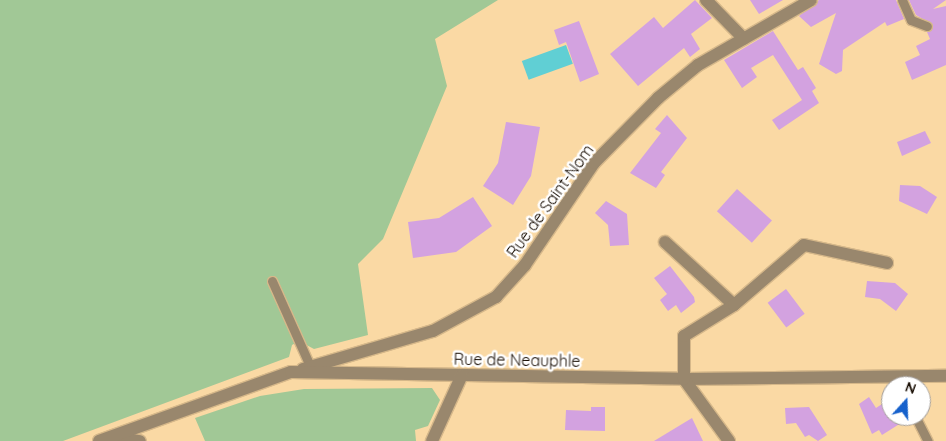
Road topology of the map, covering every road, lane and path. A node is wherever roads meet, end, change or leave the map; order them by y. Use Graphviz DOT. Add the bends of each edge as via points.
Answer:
graph roads {
  1 [pos="706,0"];
  2 [pos="812,0"];
  3 [pos="902,0"];
  4 [pos="927,26"];
  5 [pos="744,38"];
  6 [pos="665,242"];
  7 [pos="887,263"];
  8 [pos="272,281"];
  9 [pos="734,305"];
  10 [pos="310,366"];
  11 [pos="290,372"];
  12 [pos="462,375"];
  13 [pos="946,376"];
  14 [pos="931,378"];
  15 [pos="684,379"];
  16 [pos="881,381"];
  17 [pos="920,426"];
  18 [pos="112,436"];
  19 [pos="99,441"];
  20 [pos="140,441"];
  21 [pos="432,441"];
  22 [pos="729,441"];
  23 [pos="928,441"];
  1 -- 5 [label="street"];
  2 -- 5 [label="street, Rue de Saint-Nom"];
  3 -- 4 [label="lane" via="911,20"];
  5 -- 10 [label="street, Rue de Saint-Nom" via="698,65 594,163 526,265 496,297 433,331"];
  6 -- 9 [label="street"];
  7 -- 9 [label="street" via="804,245"];
  8 -- 10 [label="lane"];
  9 -- 15 [label="street" via="684,336"];
  10 -- 11 [label="street, Rue de Saint-Nom"];
  11 -- 12 [label="street, Rue de Neauphle"];
  11 -- 18 [label="street, Rue de Neauphle"];
  12 -- 15 [label="street, Rue de Neauphle"];
  12 -- 21 [label="street"];
  13 -- 14 [label="street, Rue de Neauphle"];
  15 -- 16 [label="street, Rue de Neauphle"];
  15 -- 22 [label="street"];
  17 -- 23 [label="lane"];
  18 -- 19 [label="street, Rue de Neauphle"];
  18 -- 20 [label="street"];
}
